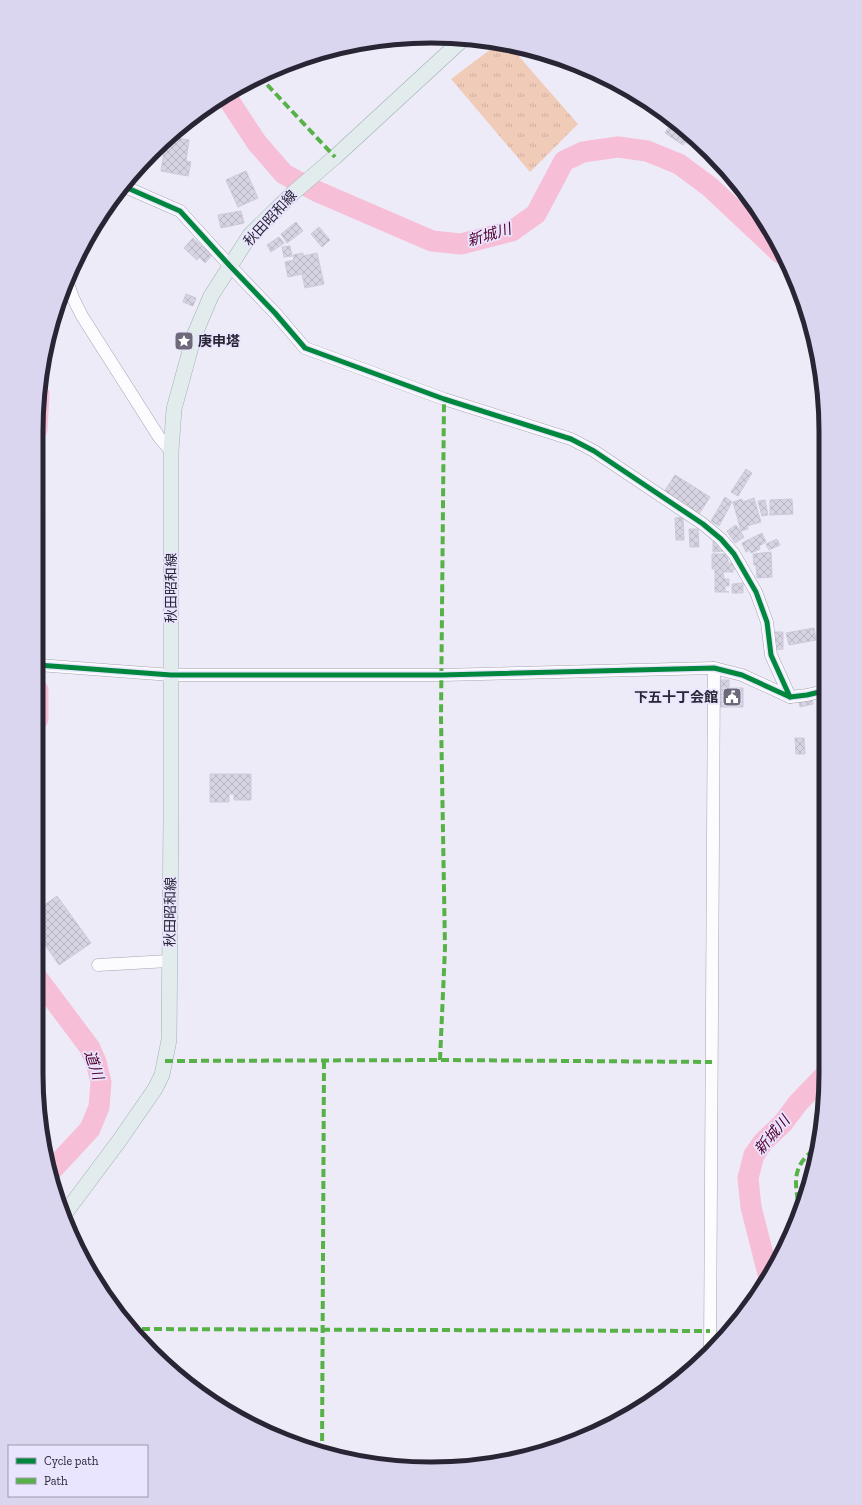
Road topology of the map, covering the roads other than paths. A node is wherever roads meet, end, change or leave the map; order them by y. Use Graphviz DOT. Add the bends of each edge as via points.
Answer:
graph roads {
  1 [pos="457,44"];
  2 [pos="128,188"];
  3 [pos="230,266"];
  4 [pos="70,289"];
  5 [pos="171,452"];
  6 [pos="43,665"];
  7 [pos="714,668"];
  8 [pos="171,675"];
  9 [pos="819,692"];
  10 [pos="790,697"];
  11 [pos="169,961"];
  12 [pos="98,965"];
  13 [pos="68,1209"];
  14 [pos="710,1343"];
  1 -- 3 [label="main road, 秋田昭和線" via="293,193 250,235"];
  2 -- 3 [label="street" via="180,211"];
  3 -- 5 [label="main road, 秋田昭和線" via="211,296 194,336 174,409"];
  3 -- 10 [label="street" via="305,348 444,399 571,439 594,451 703,524 734,554 756,592 767,622 771,655"];
  4 -- 5 [label="street" via="82,316"];
  5 -- 8 [label="main road, 秋田昭和線"];
  6 -- 8 [label="street"];
  7 -- 8 [label="street" via="442,674"];
  7 -- 10 [label="street" via="742,675"];
  7 -- 14 [label="street"];
  8 -- 11 [label="main road, 秋田昭和線"];
  9 -- 10 [label="street"];
  11 -- 12 [label="street"];
  11 -- 13 [label="main road, 秋田昭和線" via="169,1040 162,1075 119,1141"];
}
